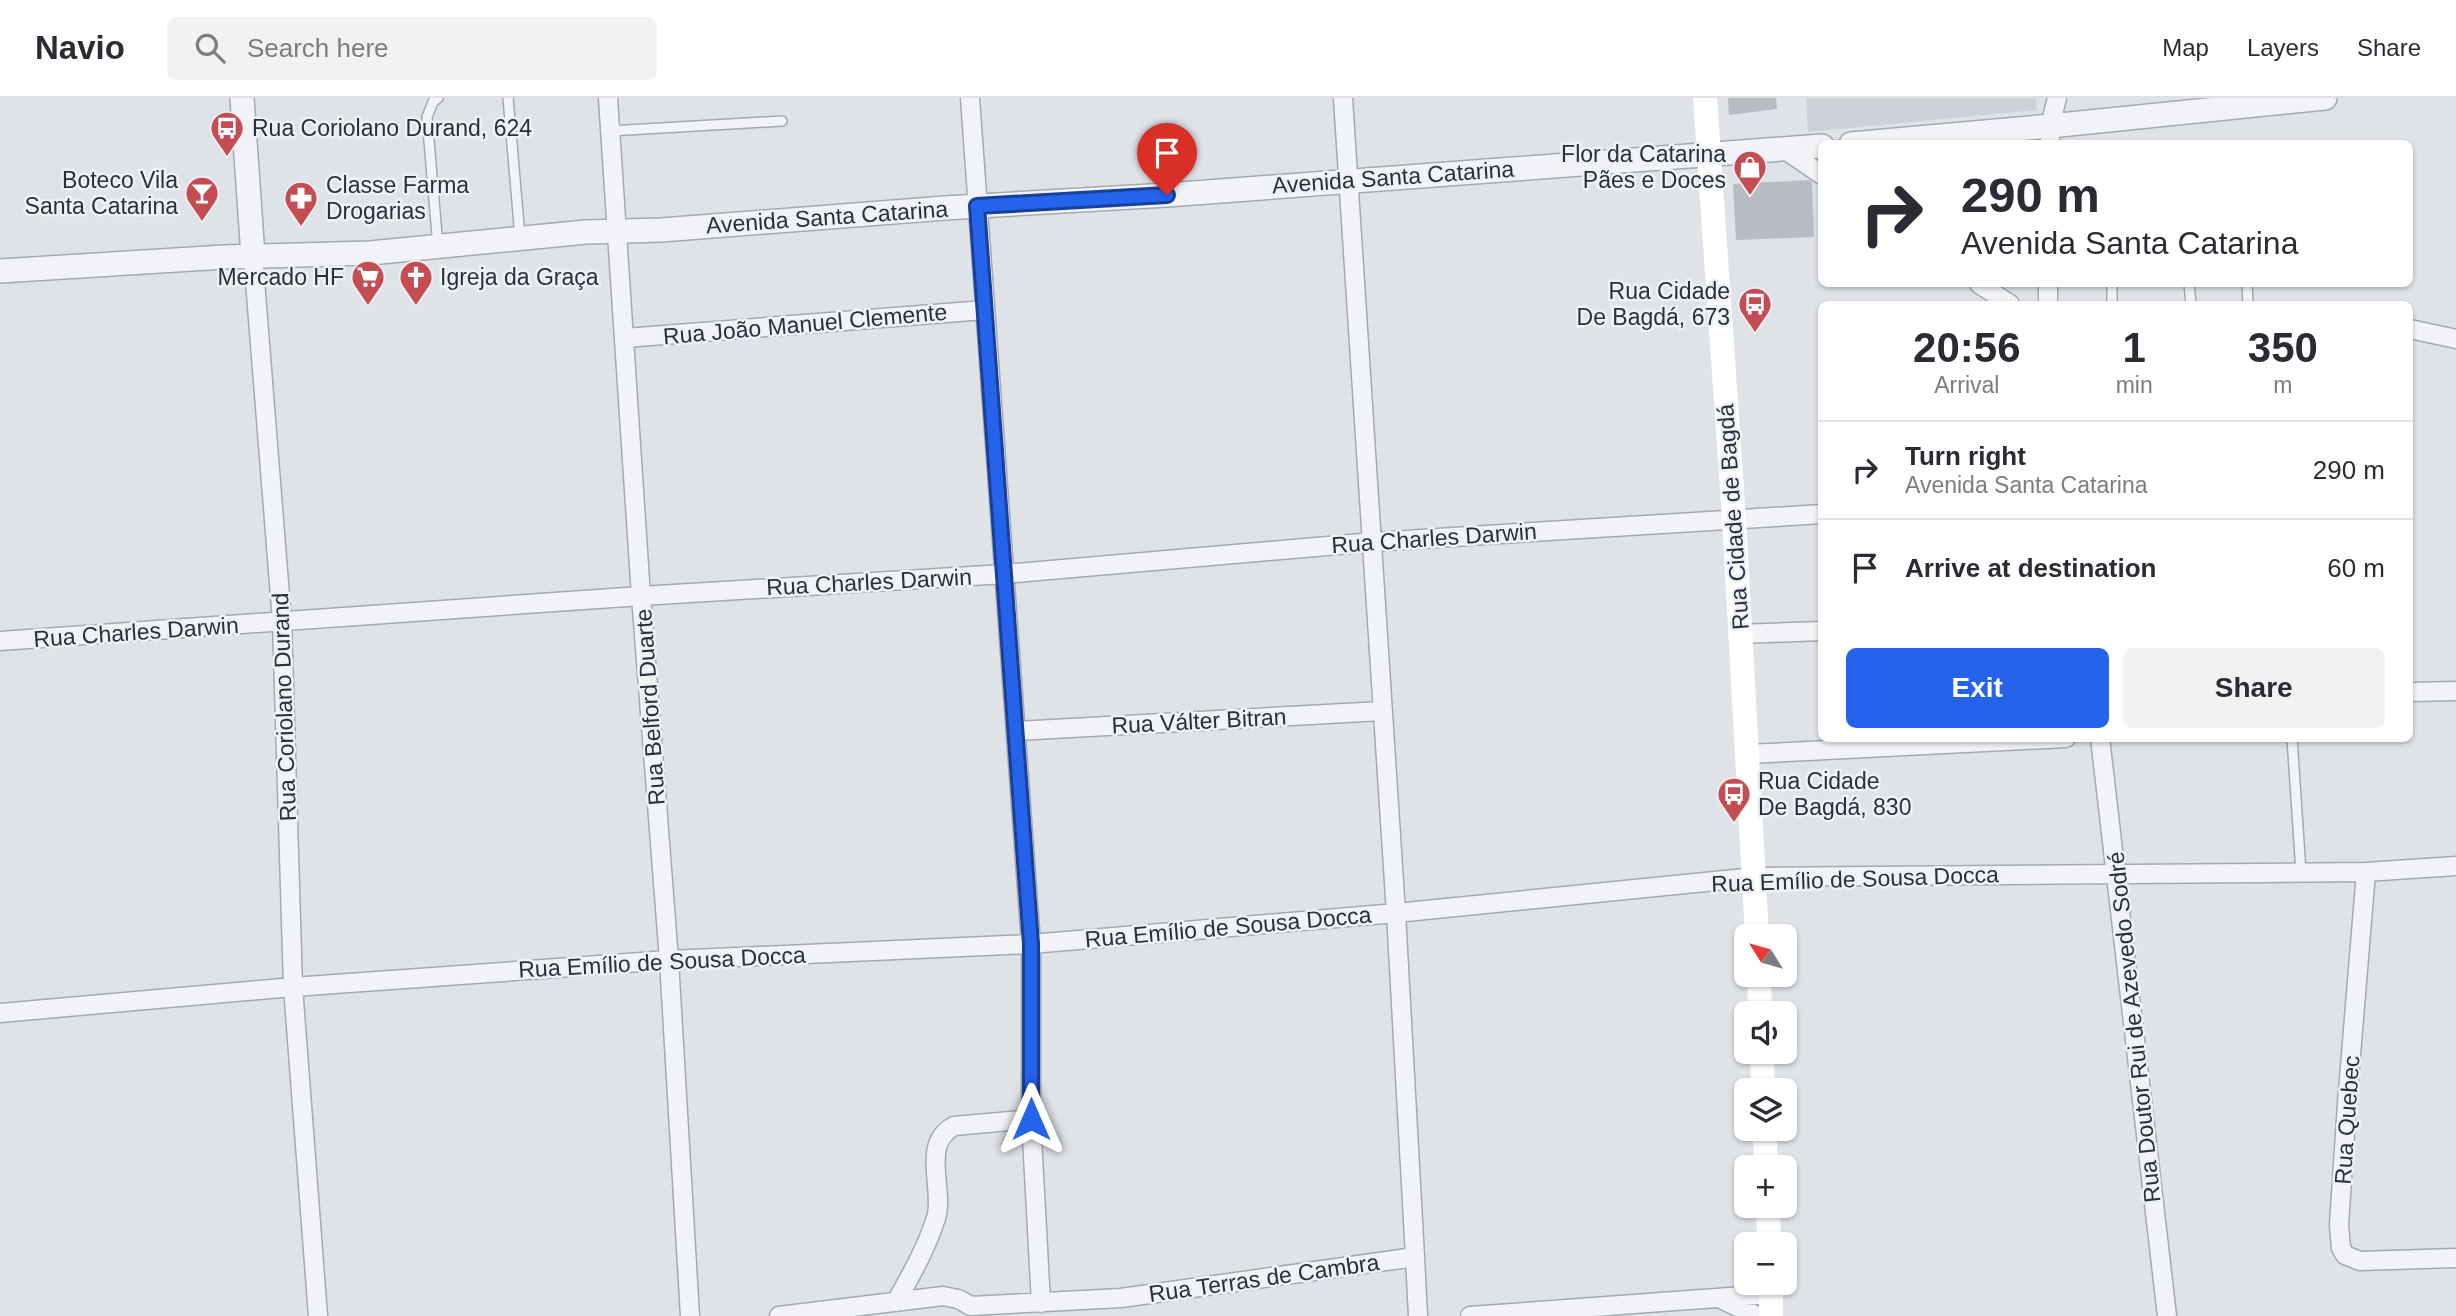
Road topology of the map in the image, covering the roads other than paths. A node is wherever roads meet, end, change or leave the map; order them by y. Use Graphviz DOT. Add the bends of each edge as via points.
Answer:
graph roads {
  1 [pos="242,98"];
  2 [pos="438,98"];
  3 [pos="508,98"];
  4 [pos="608,98"];
  5 [pos="970,98"];
  6 [pos="1343,98"];
  7 [pos="1705,98"];
  8 [pos="2057,98"];
  9 [pos="2325,98"];
  10 [pos="2208,104"];
  11 [pos="782,121"];
  12 [pos="610,131"];
  13 [pos="2050,135"];
  14 [pos="1939,140"];
  15 [pos="1818,146"];
  16 [pos="1784,149"];
  17 [pos="1709,155"];
  18 [pos="1818,172"];
  19 [pos="1349,180"];
  20 [pos="977,206"];
  21 [pos="618,231"];
  22 [pos="520,238"];
  23 [pos="438,247"];
  24 [pos="253,256"];
  25 [pos="0,271"];
  26 [pos="1984,287"];
  27 [pos="2005,301"];
  28 [pos="985,310"];
  29 [pos="2413,330"];
  30 [pos="625,338"];
  31 [pos="2456,339"];
  32 [pos="1818,514"];
  33 [pos="1734,519"];
  34 [pos="1373,542"];
  35 [pos="1004,574"];
  36 [pos="641,596"];
  37 [pos="282,621"];
  38 [pos="1818,631"];
  39 [pos="1741,635"];
  40 [pos="0,641"];
  41 [pos="2456,691"];
  42 [pos="2413,692"];
  43 [pos="1382,711"];
  44 [pos="1016,731"];
  45 [pos="1986,742"];
  46 [pos="2101,742"];
  47 [pos="2292,742"];
  48 [pos="1748,754"];
  49 [pos="2456,866"];
  50 [pos="2301,872"];
  51 [pos="2366,872"];
  52 [pos="2117,873"];
  53 [pos="1755,877"];
  54 [pos="1396,913"];
  55 [pos="1757,924"];
  56 [pos="1031,944"];
  57 [pos="669,960"];
  58 [pos="293,987"];
  59 [pos="0,1013"];
  60 [pos="1031,1119"];
  61 [pos="1415,1257"];
  62 [pos="2456,1258"];
  63 [pos="1121,1298"];
  64 [pos="1720,1298"];
  65 [pos="1771,1298"];
  66 [pos="896,1302"];
  67 [pos="1041,1303"];
  68 [pos="865,1311"];
  69 [pos="968,1311"];
  70 [pos="318,1316"];
  71 [pos="690,1316"];
  72 [pos="779,1316"];
  73 [pos="1113,1316"];
  74 [pos="1418,1316"];
  75 [pos="1470,1316"];
  76 [pos="1756,1316"];
  77 [pos="2166,1316"];
  1 -- 24 [label="street, Rua Coriolano Durand"];
  2 -- 23 [label="lane" via="427,117"];
  3 -- 22 [label="lane"];
  4 -- 12 [label="street, Rua Belford Duarte"];
  5 -- 20 [label="street"];
  6 -- 19 [label="street"];
  7 -- 17 [label="main road, Rua Cidade de Bagdá"];
  8 -- 13 [label="street"];
  9 -- 10 [label="street"];
  10 -- 13 [label="street"];
  11 -- 12 [label="lane"];
  12 -- 21 [label="street, Rua Belford Duarte"];
  13 -- 14 [label="street"];
  15 -- 16 [label="street, Avenida Santa Catarina"];
  16 -- 17 [label="street, Avenida Santa Catarina"];
  16 -- 18 [label="street"];
  17 -- 19 [label="street, Avenida Santa Catarina"];
  17 -- 33 [label="main road, Rua Cidade de Bagdá"];
  19 -- 20 [label="street, Avenida Santa Catarina"];
  19 -- 34 [label="street"];
  20 -- 21 [label="street, Avenida Santa Catarina"];
  20 -- 28 [label="street"];
  21 -- 22 [label="street, Avenida Santa Catarina"];
  21 -- 30 [label="street, Rua Belford Duarte"];
  22 -- 23 [label="street, Avenida Santa Catarina"];
  23 -- 24 [label="street, Avenida Santa Catarina"];
  24 -- 25 [label="street, Avenida Santa Catarina"];
  24 -- 37 [label="street, Rua Coriolano Durand"];
  26 -- 27 [label="street"];
  28 -- 30 [label="street, Rua João Manuel Clemente"];
  28 -- 35 [label="street"];
  29 -- 31 [label="street"];
  30 -- 36 [label="street, Rua Belford Duarte"];
  32 -- 33 [label="street, Rua Charles Darwin"];
  33 -- 34 [label="street, Rua Charles Darwin"];
  33 -- 39 [label="main road, Rua Cidade de Bagdá"];
  34 -- 35 [label="street, Rua Charles Darwin"];
  34 -- 43 [label="street"];
  35 -- 36 [label="street, Rua Charles Darwin"];
  35 -- 44 [label="street"];
  36 -- 37 [label="street, Rua Charles Darwin"];
  36 -- 57 [label="street, Rua Belford Duarte"];
  37 -- 40 [label="street, Rua Charles Darwin"];
  37 -- 58 [label="street, Rua Coriolano Durand"];
  38 -- 39 [label="street"];
  39 -- 48 [label="main road, Rua Cidade de Bagdá"];
  41 -- 42 [label="street"];
  43 -- 44 [label="street, Rua Válter Bitran"];
  43 -- 54 [label="street"];
  44 -- 56 [label="street"];
  45 -- 48 [label="street"];
  46 -- 52 [label="street, Rua Doutor Rui de Azevedo Sodré"];
  47 -- 50 [label="lane"];
  48 -- 53 [label="main road, Rua Cidade de Bagdá"];
  49 -- 51 [label="street, Rua Emílio de Sousa Docca"];
  50 -- 51 [label="street, Rua Emílio de Sousa Docca"];
  50 -- 52 [label="street, Rua Emílio de Sousa Docca"];
  51 -- 62 [label="street, Rua Quebec" via="2347,1103 2341,1248 2345,1255 2360,1261"];
  52 -- 53 [label="street, Rua Emílio de Sousa Docca"];
  52 -- 77 [label="street, Rua Doutor Rui de Azevedo Sodré"];
  53 -- 54 [label="street, Rua Emílio de Sousa Docca"];
  53 -- 55 [label="main road, Rua Cidade de Bagdá"];
  54 -- 56 [label="street, Rua Emílio de Sousa Docca"];
  54 -- 61 [label="street"];
  56 -- 57 [label="street, Rua Emílio de Sousa Docca"];
  56 -- 60 [label="street"];
  57 -- 58 [label="street, Rua Emílio de Sousa Docca"];
  57 -- 71 [label="street, Rua Belford Duarte"];
  58 -- 59 [label="street, Rua Emílio de Sousa Docca"];
  58 -- 70 [label="street, Rua Coriolano Durand"];
  60 -- 66 [label="street" via="954,1126 944,1132 936,1160 937,1215"];
  60 -- 67 [label="street"];
  61 -- 63 [label="street, Rua Terras de Cambra"];
  61 -- 74 [label="street"];
  63 -- 67 [label="street, Rua Terras de Cambra"];
  63 -- 73 [label="street"];
  64 -- 65 [label="street"];
  64 -- 75 [label="street"];
  64 -- 76 [label="street"];
  66 -- 68 [label="street, Rua Terras de Cambra"];
  66 -- 69 [label="street, Rua Terras de Cambra" via="943,1296 958,1300"];
  67 -- 69 [label="street, Rua Terras de Cambra"];
  68 -- 72 [label="street, Rua Terras de Cambra"];
}
